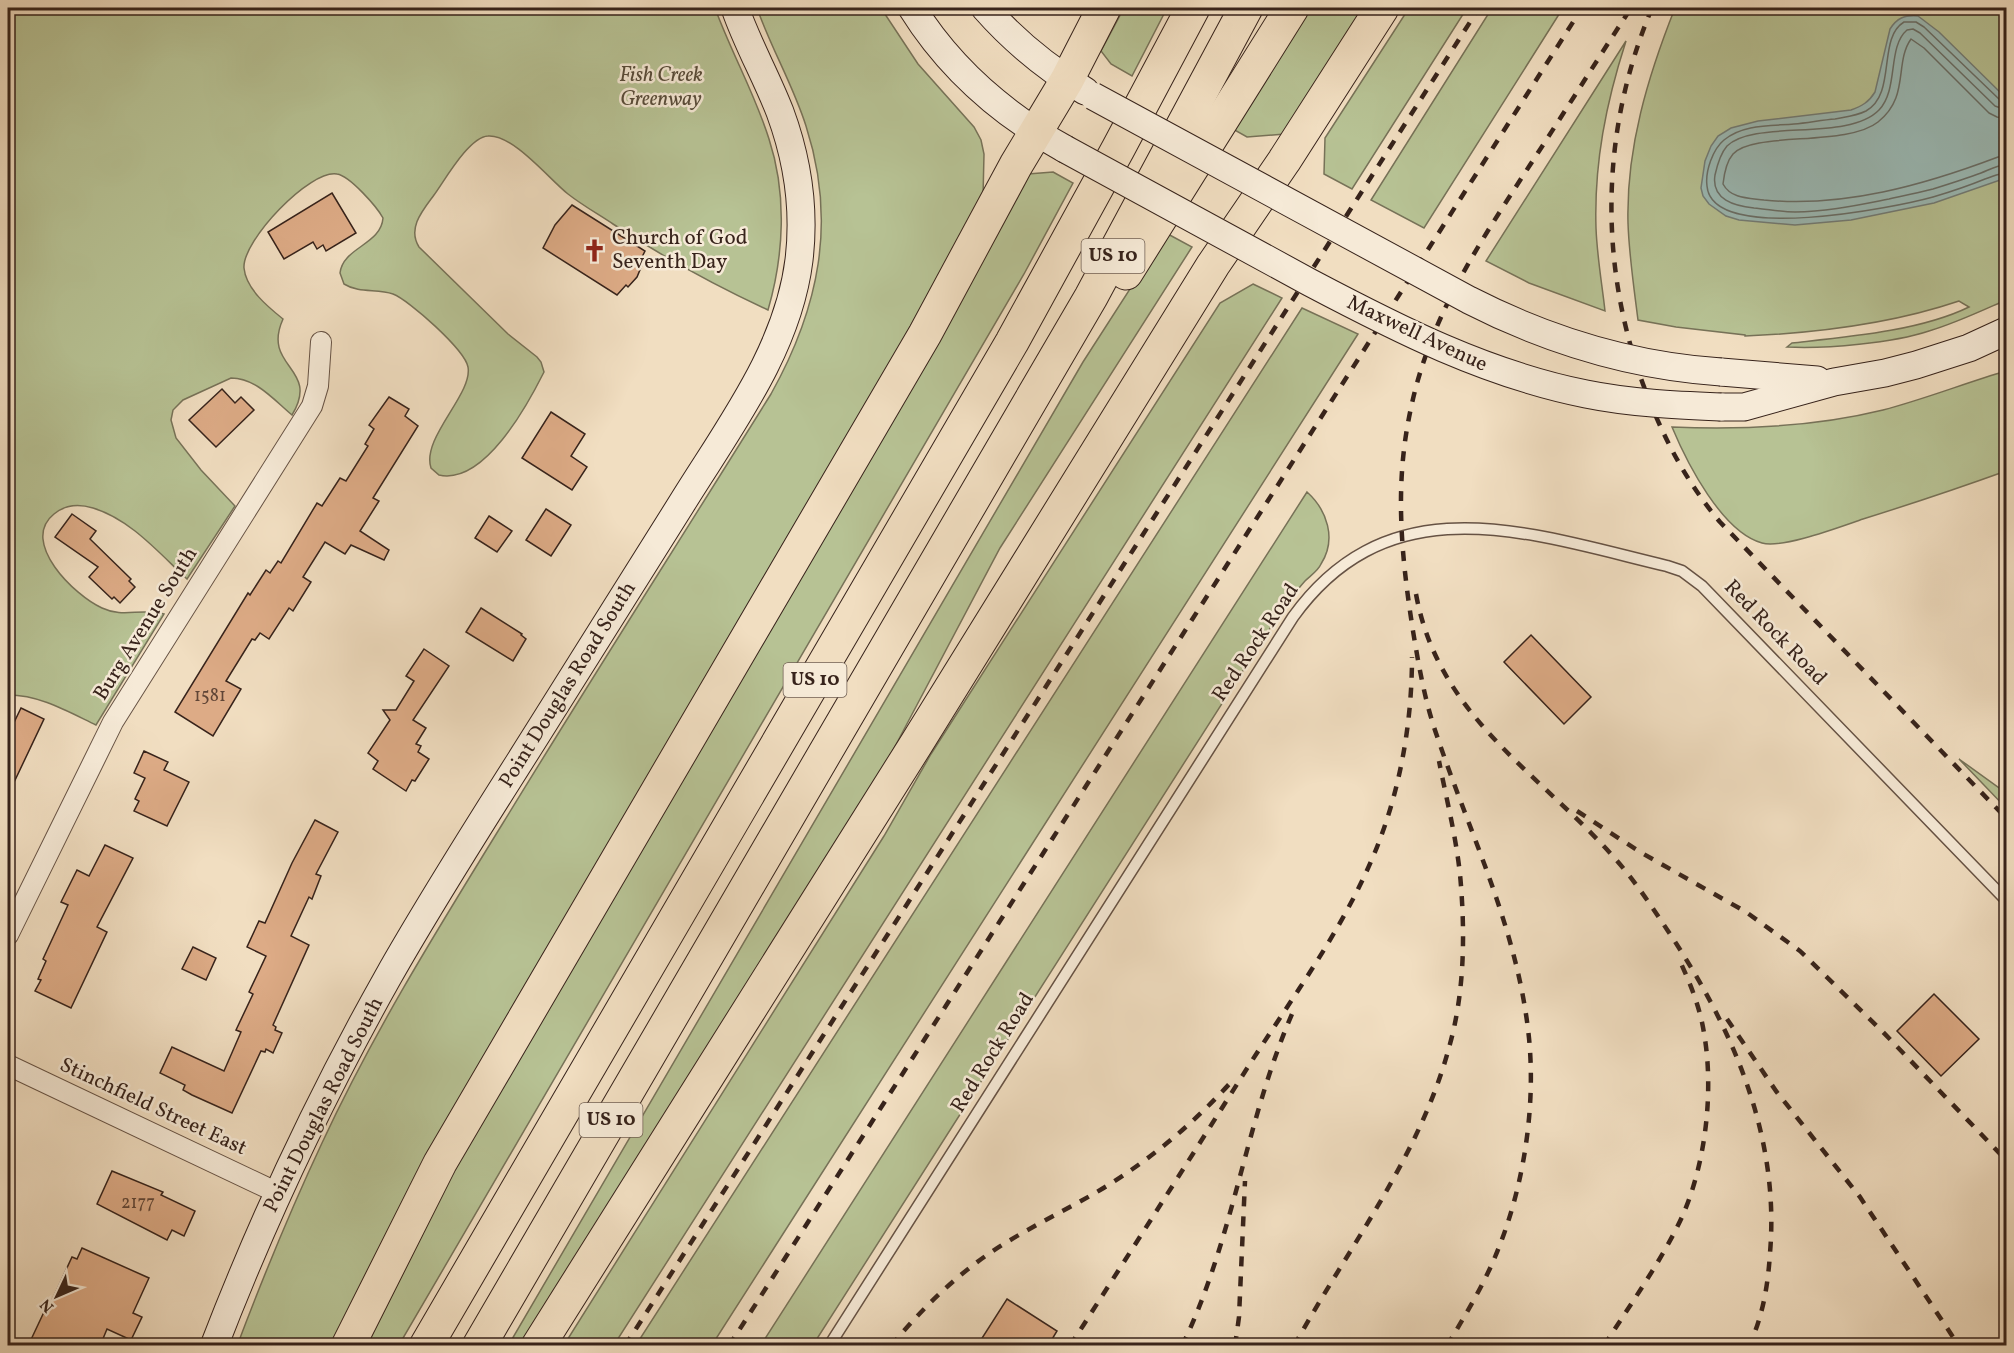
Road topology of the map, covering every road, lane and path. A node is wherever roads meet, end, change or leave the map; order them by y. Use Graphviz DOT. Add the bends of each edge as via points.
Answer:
graph roads {
  1 [pos="735,8"];
  2 [pos="912,8"];
  3 [pos="985,8"];
  4 [pos="1104,8"];
  5 [pos="1193,8"];
  6 [pos="1246,8"];
  7 [pos="1292,8"];
  8 [pos="1382,8"];
  9 [pos="1080,88"];
  10 [pos="1036,132"];
  11 [pos="1265,190"];
  12 [pos="1230,239"];
  13 [pos="2007,331"];
  14 [pos="321,342"];
  15 [pos="1833,382"];
  16 [pos="981,489"];
  17 [pos="2007,900"];
  18 [pos="8,934"];
  19 [pos="8,1065"];
  20 [pos="278,1193"];
  21 [pos="214,1346"];
  22 [pos="348,1346"];
  23 [pos="426,1346"];
  24 [pos="479,1346"];
  25 [pos="538,1346"];
  26 [pos="829,1346"];
  1 -- 20 [label="main road, Point Douglas Road South" via="779,110 797,175 799,259 778,340 710,458 389,976"];
  2 -- 10 [label="main road, Maxwell Avenue" via="959,69 996,104"];
  3 -- 9 [label="main road, Maxwell Avenue" via="1014,39"];
  4 -- 9 [label="highway"];
  5 -- 23 [label="highway, US 10" via="1006,352"];
  6 -- 16 [label="highway, US 10" via="1091,297"];
  7 -- 16 [label="highway" via="1139,252"];
  8 -- 11 [label="highway"];
  9 -- 10 [label="highway"];
  9 -- 11 [label="main road, Maxwell Avenue, bridge"];
  10 -- 12 [label="main road, Maxwell Avenue, bridge"];
  10 -- 22 [label="highway" via="915,352 440,1163"];
  11 -- 12 [label="highway"];
  11 -- 15 [label="main road, Maxwell Avenue, bridge" via="1477,304 1565,342 1663,366"];
  12 -- 15 [label="main road, Maxwell Avenue, bridge" via="1414,336 1489,368 1587,395 1641,403 1744,407"];
  12 -- 25 [label="highway"];
  13 -- 15 [label="main road, Maxwell Avenue" via="1916,365"];
  14 -- 18 [label="street, Burg Avenue South" via="318,386 312,406 113,722"];
  16 -- 24 [label="highway, US 10"];
  17 -- 26 [label="lane, Red Rock Road" via="1688,575 1667,566 1505,530 1437,530 1384,542 1354,556 1336,570 1293,617"];
  19 -- 20 [label="street, Stinchfield Street East"];
  20 -- 21 [label="main road, Point Douglas Road South"];
}
